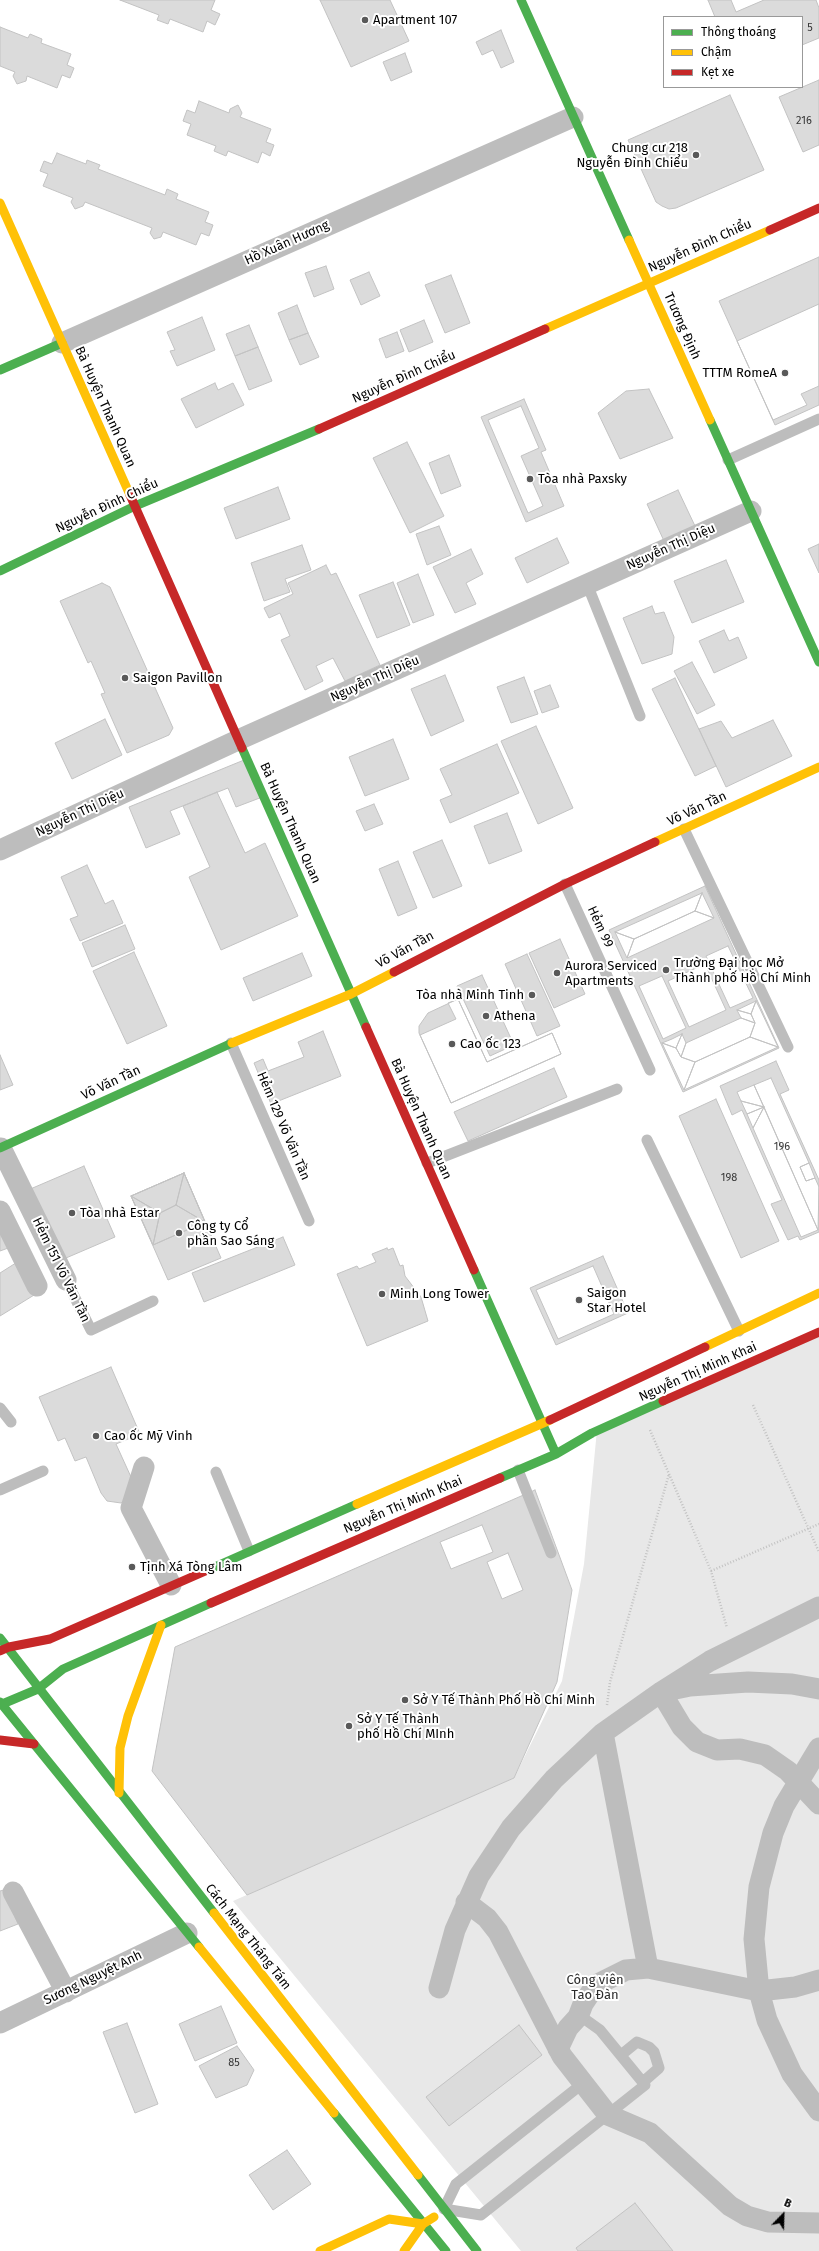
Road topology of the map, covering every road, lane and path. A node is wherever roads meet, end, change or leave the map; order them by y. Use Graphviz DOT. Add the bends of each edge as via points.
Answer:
graph roads {
  1 [pos="521,0"];
  2 [pos="573,117"];
  3 [pos="0,203"];
  4 [pos="819,208"];
  5 [pos="648,283"];
  6 [pos="62,343"];
  7 [pos="0,370"];
  8 [pos="819,419"];
  9 [pos="728,460"];
  10 [pos="135,506"];
  11 [pos="751,511"];
  12 [pos="0,571"];
  13 [pos="587,584"];
  14 [pos="819,662"];
  15 [pos="640,716"];
  16 [pos="238,740"];
  17 [pos="819,767"];
  18 [pos="684,829"];
  19 [pos="0,850"];
  20 [pos="565,884"];
  21 [pos="351,994"];
  22 [pos="232,1043"];
  23 [pos="788,1047"];
  24 [pos="650,1070"];
  25 [pos="617,1088"];
  26 [pos="647,1140"];
  27 [pos="1,1148"];
  28 [pos="427,1163"];
  29 [pos="0,1211"];
  30 [pos="308,1221"];
  31 [pos="66,1280"];
  32 [pos="37,1286"];
  33 [pos="819,1293"];
  34 [pos="152,1301"];
  35 [pos="739,1331"];
  36 [pos="819,1332"];
  37 [pos="753,1405"];
  38 [pos="0,1408"];
  39 [pos="11,1422"];
  40 [pos="542,1422"];
  41 [pos="649,1428"];
  42 [pos="556,1454"];
  43 [pos="144,1467"];
  44 [pos="518,1470"];
  45 [pos="42,1472"];
  46 [pos="216,1472"];
  47 [pos="669,1474"];
  48 [pos="0,1490"];
  49 [pos="819,1524"];
  50 [pos="808,1529"];
  51 [pos="249,1551"];
  52 [pos="819,1552"];
  53 [pos="551,1554"];
  54 [pos="711,1571"];
  55 [pos="172,1585"];
  56 [pos="819,1607"];
  57 [pos="161,1625"];
  58 [pos="0,1638"];
  59 [pos="9,1647"];
  60 [pos="733,1649"];
  61 [pos="0,1651"];
  62 [pos="38,1688"];
  63 [pos="819,1689"];
  64 [pos="661,1692"];
  65 [pos="1,1704"];
  66 [pos="603,1733"];
  67 [pos="0,1740"];
  68 [pos="34,1744"];
  69 [pos="819,1748"];
  70 [pos="798,1781"];
  71 [pos="119,1793"];
  72 [pos="819,1804"];
  73 [pos="13,1892"];
  74 [pos="466,1902"];
  75 [pos="187,1933"];
  76 [pos="648,1968"];
  77 [pos="819,1980"];
  78 [pos="439,1988"];
  79 [pos="759,1991"];
  80 [pos="66,1992"];
  81 [pos="578,2017"];
  82 [pos="0,2023"];
  83 [pos="558,2049"];
  84 [pos="621,2055"];
  85 [pos="643,2082"];
  86 [pos="582,2084"];
  87 [pos="819,2111"];
  88 [pos="608,2115"];
  89 [pos="444,2209"];
  90 [pos="819,2223"];
  91 [pos="423,2224"];
  92 [pos="320,2251"];
  93 [pos="404,2251"];
  94 [pos="446,2251"];
  95 [pos="478,2251"];
  1 -- 2 [label="main road, Trương Định"];
  2 -- 5 [label="main road, Trương Định"];
  2 -- 6 [label="street, Hồ Xuân Hương"];
  3 -- 6 [label="main road, Bà Huyện Thanh Quan"];
  4 -- 5 [label="main road, Nguyễn Đình Chiểu"];
  5 -- 9 [label="main road, Trương Định"];
  5 -- 10 [label="main road, Nguyễn Đình Chiểu" via="280,446"];
  6 -- 7 [label="main road, Hồ Xuân Hương"];
  6 -- 10 [label="main road, Bà Huyện Thanh Quan"];
  8 -- 9 [label="lane"];
  9 -- 11 [label="main road, Trương Định"];
  10 -- 12 [label="main road, Nguyễn Đình Chiểu"];
  10 -- 16 [label="main road, Bà Huyện Thanh Quan"];
  11 -- 13 [label="street, Nguyễn Thị Diệu"];
  11 -- 14 [label="main road, Trương Định"];
  13 -- 15 [label="lane"];
  13 -- 16 [label="street, Nguyễn Thị Diệu"];
  16 -- 19 [label="street, Nguyễn Thị Diệu"];
  16 -- 21 [label="main road, Bà Huyện Thanh Quan"];
  17 -- 18 [label="main road, Võ Văn Tần"];
  18 -- 20 [label="main road, Võ Văn Tần"];
  18 -- 23 [label="lane"];
  20 -- 21 [label="main road, Võ Văn Tần"];
  20 -- 24 [label="lane, Hẻm 99"];
  21 -- 22 [label="main road, Võ Văn Tần"];
  21 -- 28 [label="main road, Bà Huyện Thanh Quan"];
  22 -- 27 [label="main road, Võ Văn Tần"];
  22 -- 30 [label="lane, Hẻm 129 Võ Văn Tần"];
  25 -- 28 [label="lane"];
  26 -- 35 [label="lane"];
  27 -- 31 [label="street, Hẻm 151 Võ Văn Tần"];
  28 -- 40 [label="main road, Bà Huyện Thanh Quan"];
  29 -- 32 [label="street"];
  31 -- 34 [label="lane, Hẻm 151 Võ Văn Tần" via="91,1330"];
  33 -- 35 [label="main road, Nguyễn Thị Minh Khai"];
  35 -- 40 [label="main road, Nguyễn Thị Minh Khai"];
  36 -- 42 [label="main road, Nguyễn Thị Minh Khai" via="592,1433"];
  37 -- 50 [label="path"];
  38 -- 39 [label="lane"];
  40 -- 42 [label="main road, Bà Huyện Thanh Quan"];
  40 -- 51 [label="main road, Nguyễn Thị Minh Khai"];
  41 -- 47 [label="path"];
  42 -- 44 [label="main road, Nguyễn Thị Minh Khai"];
  43 -- 55 [label="street" via="131,1508"];
  44 -- 53 [label="lane"];
  44 -- 57 [label="main road, Nguyễn Thị Minh Khai"];
  45 -- 48 [label="lane"];
  46 -- 51 [label="lane"];
  47 -- 54 [label="path"];
  47 -- 66 [label="path" via="610,1682"];
  49 -- 50 [label="path"];
  50 -- 52 [label="path"];
  50 -- 54 [label="path"];
  51 -- 55 [label="main road, Nguyễn Thị Minh Khai"];
  54 -- 60 [label="path"];
  55 -- 59 [label="main road, Nguyễn Thị Minh Khai" via="50,1639"];
  56 -- 60 [label="street"];
  57 -- 62 [label="main road, Nguyễn Thị Minh Khai" via="63,1669"];
  57 -- 71 [label="main road" via="128,1716 120,1748"];
  58 -- 59 [label="main road, Cách Mạng Tháng Tám"];
  59 -- 61 [label="main road, Nguyễn Thị Minh Khai"];
  59 -- 62 [label="main road, Cách Mạng Tháng Tám"];
  60 -- 64 [label="street"];
  62 -- 65 [label="main road, Nguyễn Thị Minh Khai"];
  62 -- 71 [label="main road, Cách Mạng Tháng Tám"];
  63 -- 64 [label="street" via="792,1684 748,1682 690,1686"];
  64 -- 66 [label="street"];
  64 -- 70 [label="street" via="682,1727 697,1742 717,1750 740,1749 765,1755"];
  65 -- 68 [label="main road"];
  66 -- 74 [label="street" via="532,1803 494,1852"];
  66 -- 76 [label="street"];
  67 -- 68 [label="main road"];
  68 -- 75 [label="main road"];
  69 -- 70 [label="street"];
  70 -- 72 [label="street"];
  70 -- 79 [label="street" via="773,1833 759,1886 754,1939"];
  71 -- 89 [label="main road, Cách Mạng Tháng Tám"];
  73 -- 80 [label="street"];
  74 -- 78 [label="street" via="450,1944"];
  74 -- 83 [label="street" via="487,1918 498,1932"];
  75 -- 80 [label="street, Sương Nguyệt Anh"];
  75 -- 91 [label="main road"];
  76 -- 79 [label="street"];
  76 -- 81 [label="street" via="626,1970 600,1983 583,2004"];
  77 -- 79 [label="street" via="795,1987"];
  79 -- 87 [label="street" via="778,2048 792,2074"];
  80 -- 82 [label="street, Sương Nguyệt Anh"];
  81 -- 83 [label="street" via="568,2028"];
  81 -- 84 [label="lane" via="596,2027"];
  83 -- 86 [label="street"];
  84 -- 85 [label="lane"];
  84 -- 85 [label="lane" via="638,2042 654,2052 659,2068"];
  85 -- 88 [label="lane" via="645,2085"];
  86 -- 88 [label="street"];
  86 -- 89 [label="lane" via="456,2184"];
  88 -- 89 [label="lane" via="481,2215"];
  88 -- 90 [label="street" via="650,2133 730,2206 747,2216 768,2222"];
  89 -- 91 [label="main road"];
  89 -- 95 [label="main road, Cách Mạng Tháng Tám"];
  91 -- 92 [label="main road" via="389,2219"];
  91 -- 93 [label="main road"];
  91 -- 94 [label="main road"];
}
